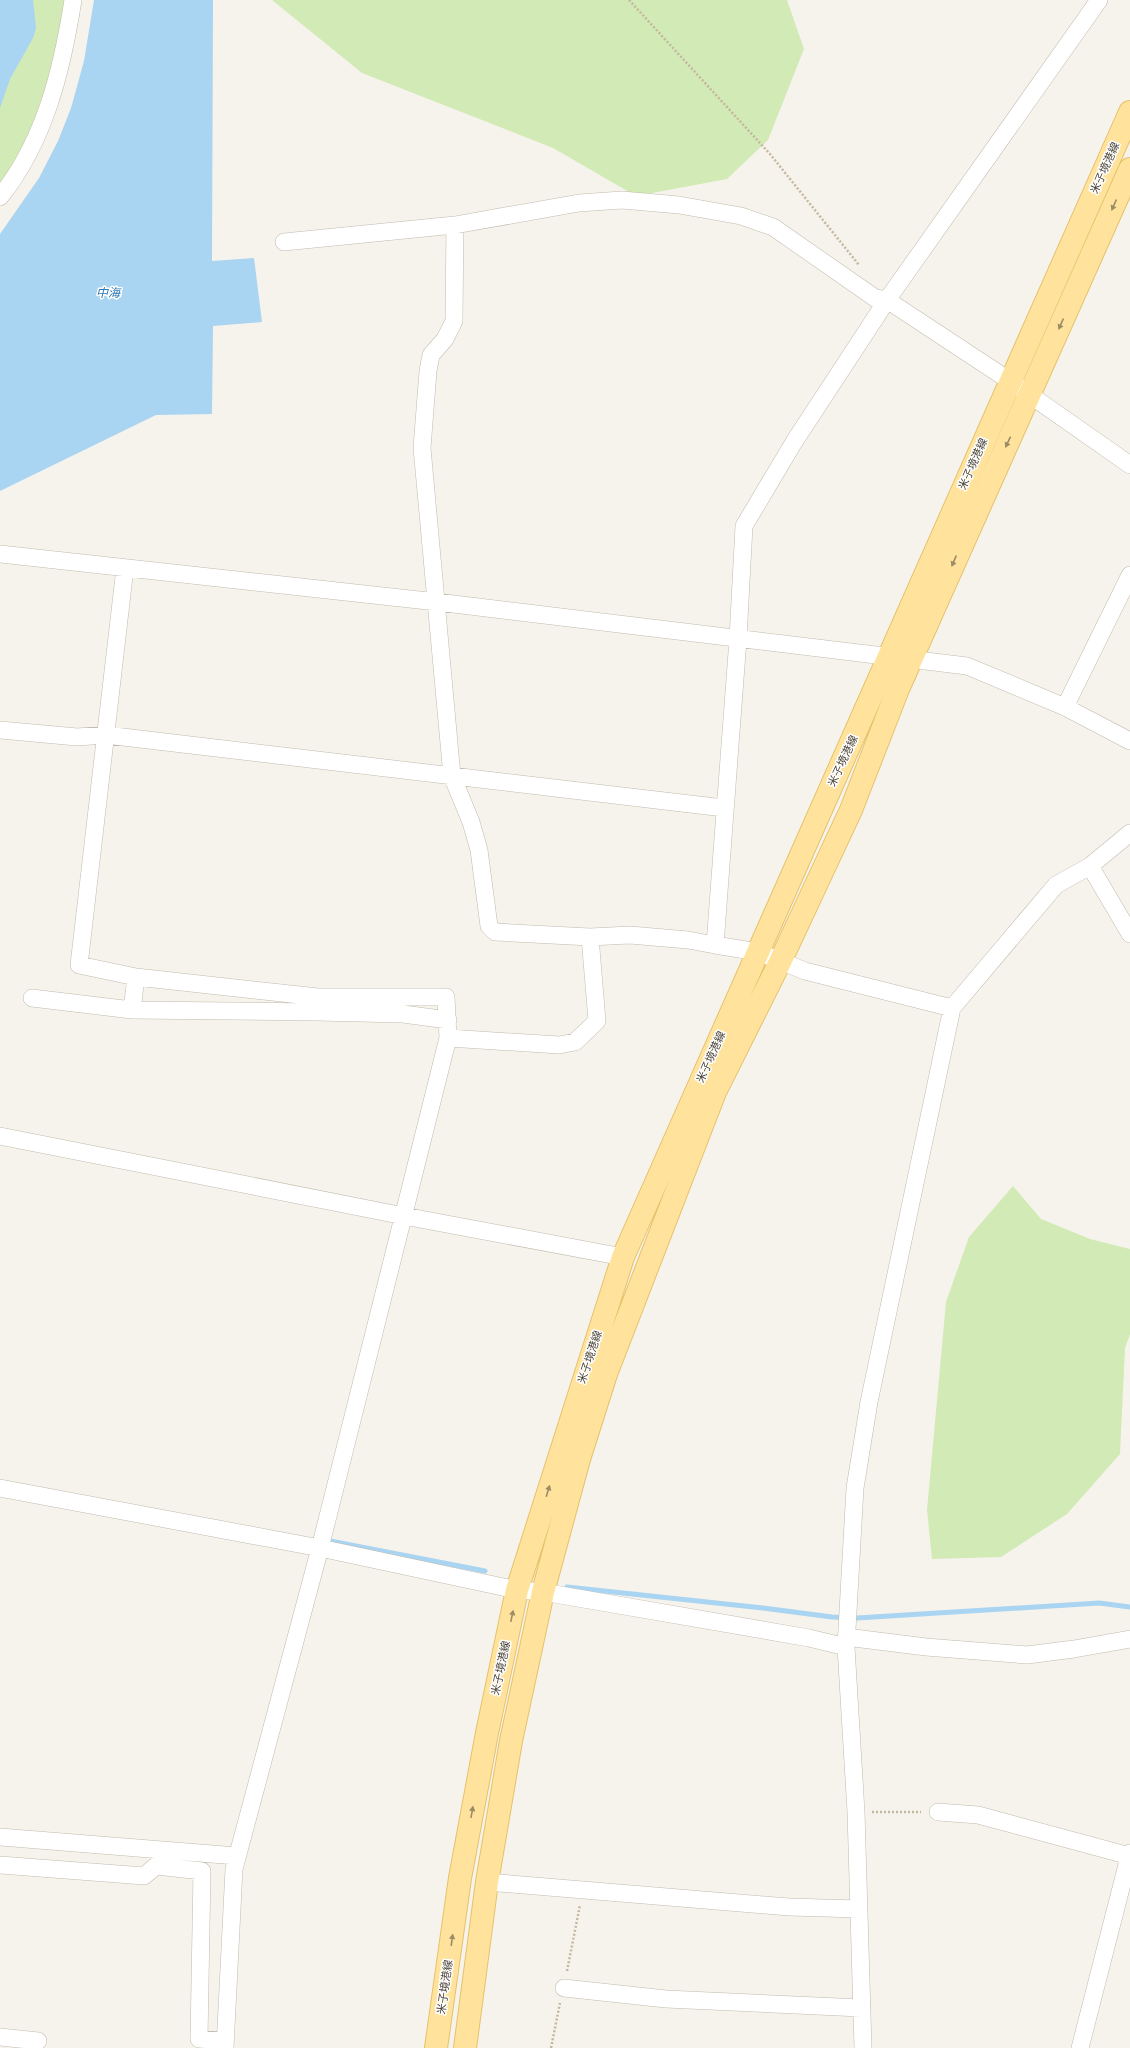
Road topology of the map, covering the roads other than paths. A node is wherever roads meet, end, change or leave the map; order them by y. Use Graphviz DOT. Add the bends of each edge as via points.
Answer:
graph roads {
  1 [pos="73,0"];
  2 [pos="1099,0"];
  3 [pos="1130,112"];
  4 [pos="1130,169"];
  5 [pos="0,197"];
  6 [pos="455,226"];
  7 [pos="284,242"];
  8 [pos="887,300"];
  9 [pos="1010,381"];
  10 [pos="1029,395"];
  11 [pos="1130,465"];
  12 [pos="0,554"];
  13 [pos="125,568"];
  14 [pos="1130,576"];
  15 [pos="437,602"];
  16 [pos="738,639"];
  17 [pos="890,658"];
  18 [pos="911,660"];
  19 [pos="1065,707"];
  20 [pos="0,730"];
  21 [pos="106,735"];
  22 [pos="1130,741"];
  23 [pos="452,776"];
  24 [pos="724,808"];
  25 [pos="1130,833"];
  26 [pos="1090,866"];
  27 [pos="1130,934"];
  28 [pos="590,937"];
  29 [pos="715,945"];
  30 [pos="758,952"];
  31 [pos="780,962"];
  32 [pos="136,977"];
  33 [pos="32,998"];
  34 [pos="317,1004"];
  35 [pos="952,1008"];
  36 [pos="132,1010"];
  37 [pos="448,1020"];
  38 [pos="448,1038"];
  39 [pos="0,1136"];
  40 [pos="404,1216"];
  41 [pos="623,1257"];
  42 [pos="0,1488"];
  43 [pos="320,1548"];
  44 [pos="517,1590"];
  45 [pos="544,1592"];
  46 [pos="1130,1639"];
  47 [pos="846,1642"];
  48 [pos="938,1812"];
  49 [pos="0,1837"];
  50 [pos="1130,1855"];
  51 [pos="237,1856"];
  52 [pos="0,1865"];
  53 [pos="487,1882"];
  54 [pos="859,1909"];
  55 [pos="564,1988"];
  56 [pos="861,2008"];
  57 [pos="0,2038"];
  58 [pos="38,2041"];
  59 [pos="199,2043"];
  60 [pos="225,2044"];
  61 [pos="436,2048"];
  62 [pos="465,2048"];
  63 [pos="863,2048"];
  64 [pos="1080,2048"];
  1 -- 5 [label="street" via="67,37 51,100 30,150"];
  2 -- 8 [label="street"];
  3 -- 9 [label="main road, 米子境港線"];
  4 -- 10 [label="main road, 米子境港線, one-way"];
  6 -- 7 [label="street"];
  6 -- 8 [label="street" via="579,203 622,200 679,205 741,216 773,227 875,298"];
  6 -- 15 [label="street" via="454,321 445,339 432,354 428,371 422,448"];
  8 -- 9 [label="street"];
  8 -- 16 [label="street" via="794,442 744,526"];
  9 -- 10 [label="street"];
  9 -- 17 [label="main road, 米子境港線"];
  10 -- 11 [label="street"];
  10 -- 18 [label="main road, 米子境港線, one-way"];
  12 -- 13 [label="street"];
  13 -- 15 [label="street"];
  13 -- 21 [label="street"];
  14 -- 19 [label="street"];
  15 -- 16 [label="street"];
  15 -- 23 [label="street"];
  16 -- 17 [label="street"];
  16 -- 24 [label="street"];
  17 -- 18 [label="street"];
  17 -- 30 [label="main road, 米子境港線"];
  18 -- 19 [label="street" via="967,666"];
  18 -- 31 [label="main road, 米子境港線" via="851,810"];
  19 -- 22 [label="street"];
  20 -- 21 [label="street" via="77,737"];
  21 -- 23 [label="street"];
  21 -- 32 [label="street" via="79,965"];
  23 -- 24 [label="street"];
  23 -- 28 [label="street" via="471,822 479,850 489,926 496,932"];
  24 -- 29 [label="street"];
  25 -- 26 [label="street"];
  26 -- 27 [label="street"];
  26 -- 35 [label="street" via="1056,885"];
  28 -- 29 [label="street" via="630,934"];
  28 -- 38 [label="street" via="597,1021 575,1042 559,1045"];
  29 -- 30 [label="street"];
  30 -- 31 [label="street"];
  30 -- 41 [label="main road, 米子境港線"];
  31 -- 35 [label="street" via="805,971"];
  31 -- 45 [label="main road, 米子境港線" via="715,1092 609,1367 579,1459"];
  32 -- 34 [label="street"];
  32 -- 36 [label="street"];
  33 -- 36 [label="street"];
  34 -- 36 [label="street"];
  34 -- 37 [label="street"];
  34 -- 37 [label="street" via="446,997"];
  35 -- 47 [label="street" via="869,1402 855,1488"];
  37 -- 38 [label="street"];
  38 -- 40 [label="street"];
  39 -- 40 [label="street"];
  40 -- 41 [label="street"];
  40 -- 43 [label="street"];
  44 -- 41 [label="main road, 米子境港線, one-way"];
  42 -- 43 [label="street"];
  43 -- 44 [label="street"];
  43 -- 51 [label="street"];
  44 -- 45 [label="street"];
  61 -- 44 [label="main road, 米子境港線, one-way" via="460,1878"];
  45 -- 47 [label="street" via="809,1638"];
  45 -- 53 [label="main road, 米子境港線" via="511,1741"];
  46 -- 47 [label="street" via="1027,1655"];
  47 -- 54 [label="street"];
  48 -- 50 [label="street" via="978,1815"];
  49 -- 51 [label="street"];
  50 -- 64 [label="street"];
  51 -- 60 [label="street" via="234,1869"];
  52 -- 59 [label="street" via="144,1876 156,1866 202,1871"];
  53 -- 54 [label="street" via="789,1907"];
  53 -- 62 [label="main road, 米子境港線"];
  54 -- 56 [label="street"];
  55 -- 56 [label="street" via="666,1999"];
  56 -- 63 [label="street"];
  57 -- 58 [label="street"];
  59 -- 60 [label="street"];
}
